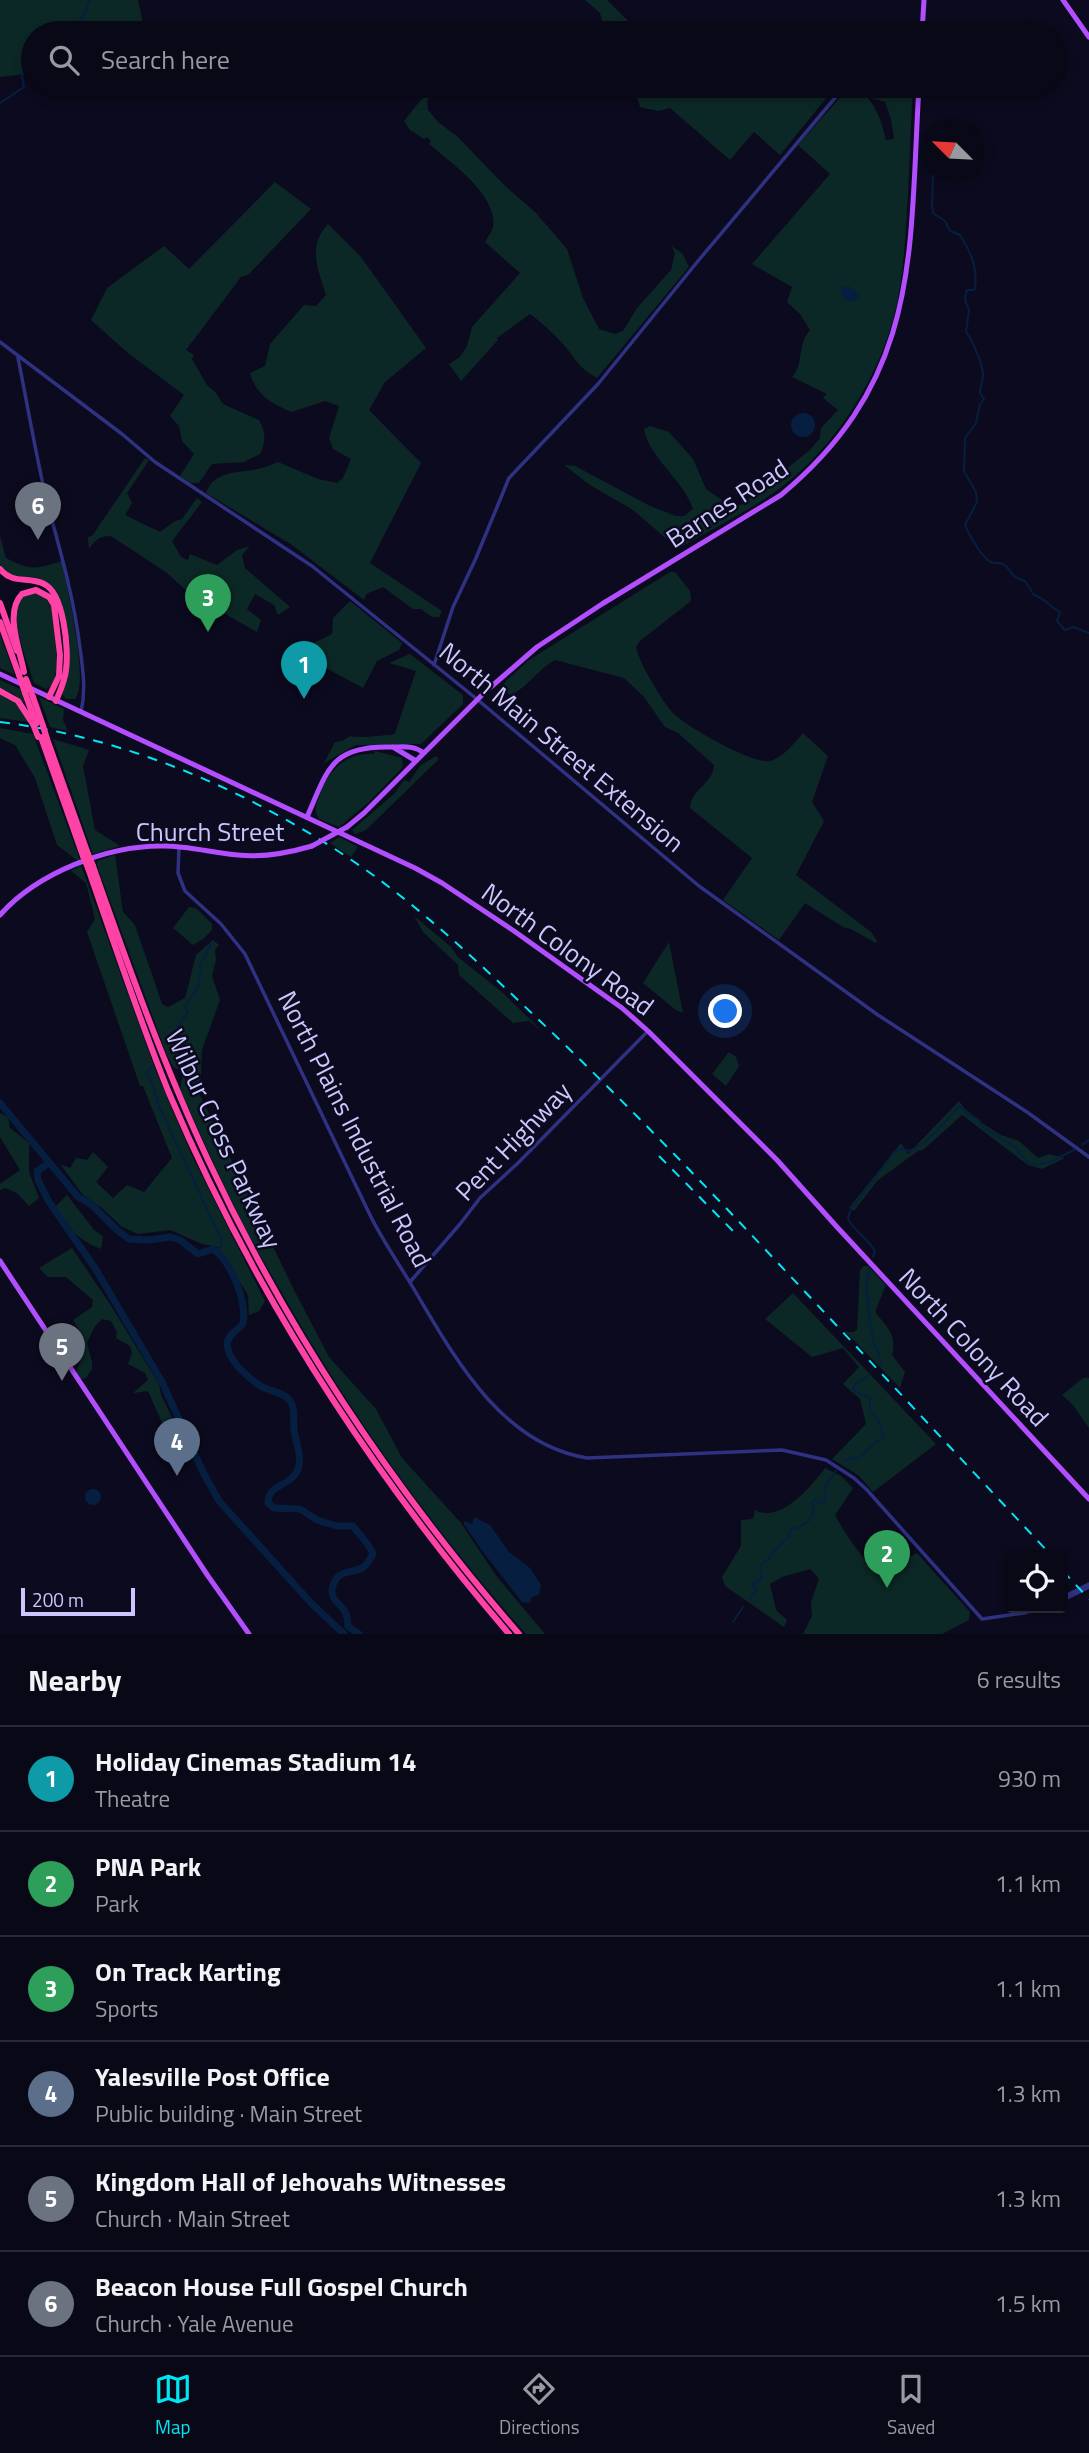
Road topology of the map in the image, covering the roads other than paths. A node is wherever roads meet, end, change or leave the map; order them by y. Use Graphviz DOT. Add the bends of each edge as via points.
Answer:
graph roads {
  1 [pos="924,0"];
  2 [pos="1063,0"];
  3 [pos="923,21"];
  4 [pos="1089,37"];
  5 [pos="835,98"];
  6 [pos="918,98"];
  7 [pos="0,342"];
  8 [pos="18,356"];
  9 [pos="0,569"];
  10 [pos="0,603"];
  11 [pos="0,622"];
  12 [pos="434,665"];
  13 [pos="0,674"];
  14 [pos="23,675"];
  15 [pos="0,691"];
  16 [pos="52,699"];
  17 [pos="478,700"];
  18 [pos="81,712"];
  19 [pos="37,725"];
  20 [pos="42,737"];
  21 [pos="393,747"];
  22 [pos="424,753"];
  23 [pos="416,761"];
  24 [pos="409,768"];
  25 [pos="307,817"];
  26 [pos="179,847"];
  27 [pos="86,855"];
  28 [pos="90,867"];
  29 [pos="0,915"];
  30 [pos="648,1031"];
  31 [pos="1089,1157"];
  32 [pos="0,1261"];
  33 [pos="410,1282"];
  34 [pos="1089,1499"];
  35 [pos="1089,1586"];
  36 [pos="1068,1596"];
  37 [pos="1024,1613"];
  38 [pos="249,1634"];
  39 [pos="509,1634"];
  40 [pos="519,1634"];
  1 -- 3 [label="main road"];
  2 -- 4 [label="main road"];
  5 -- 12 [label="street" via="598,384 509,478 453,607"];
  6 -- 17 [label="main road, Barnes Road" via="902,302 888,351 858,412 804,477 782,495 555,635"];
  7 -- 8 [label="street, North Main Street Extension"];
  8 -- 12 [label="street, North Main Street Extension" via="173,475 295,553"];
  8 -- 18 [label="street" via="77,621 85,696"];
  9 -- 16 [label="highway" via="12,579 44,584 59,601 67,662 65,677"];
  10 -- 14 [label="highway"];
  11 -- 14 [label="highway"];
  12 -- 17 [label="street, North Main Street Extension"];
  13 -- 16 [label="main road, North Colony Road"];
  14 -- 16 [label="highway" via="14,607 22,594 36,590 52,601 59,644 60,670"];
  14 -- 19 [label="highway, bridge"];
  14 -- 19 [label="highway, bridge" via="33,697"];
  15 -- 19 [label="highway" via="18,701"];
  16 -- 18 [label="main road, North Colony Road"];
  17 -- 22 [label="main road, Barnes Road"];
  17 -- 31 [label="street, North Main Street Extension" via="699,886 878,1015"];
  18 -- 25 [label="main road, North Colony Road"];
  19 -- 20 [label="highway, bridge"];
  20 -- 27 [label="highway, Wilbur Cross Parkway"];
  20 -- 27 [label="highway, Wilbur Cross Parkway"];
  21 -- 22 [label="main road" via="412,747"];
  21 -- 23 [label="main road"];
  21 -- 25 [label="main road" via="364,748 338,759 325,774"];
  22 -- 23 [label="main road, Barnes Road"];
  23 -- 24 [label="main road, Barnes Road"];
  24 -- 26 [label="main road, Church Street, bridge" via="347,827 312,846 253,856"];
  25 -- 30 [label="main road, North Colony Road" via="442,883 622,1008"];
  26 -- 29 [label="main road, Church Street" via="139,847 77,865 32,886"];
  26 -- 33 [label="street, North Plains Industrial Road" via="178,873 185,891 245,954 369,1213"];
  27 -- 28 [label="highway, Wilbur Cross Parkway, bridge"];
  28 -- 39 [label="highway, Wilbur Cross Parkway" via="169,1092 265,1289 384,1476"];
  28 -- 40 [label="highway, Wilbur Cross Parkway" via="176,1090 272,1286 390,1471"];
  30 -- 33 [label="street, Pent Highway" via="480,1198"];
  30 -- 34 [label="main road, North Colony Road" via="777,1160"];
  32 -- 38 [label="main road"];
  33 -- 37 [label="street, North Plains Industrial Road" via="463,1368 533,1440 587,1458 782,1450 826,1460 867,1490 982,1619"];
  35 -- 36 [label="street"];
}
